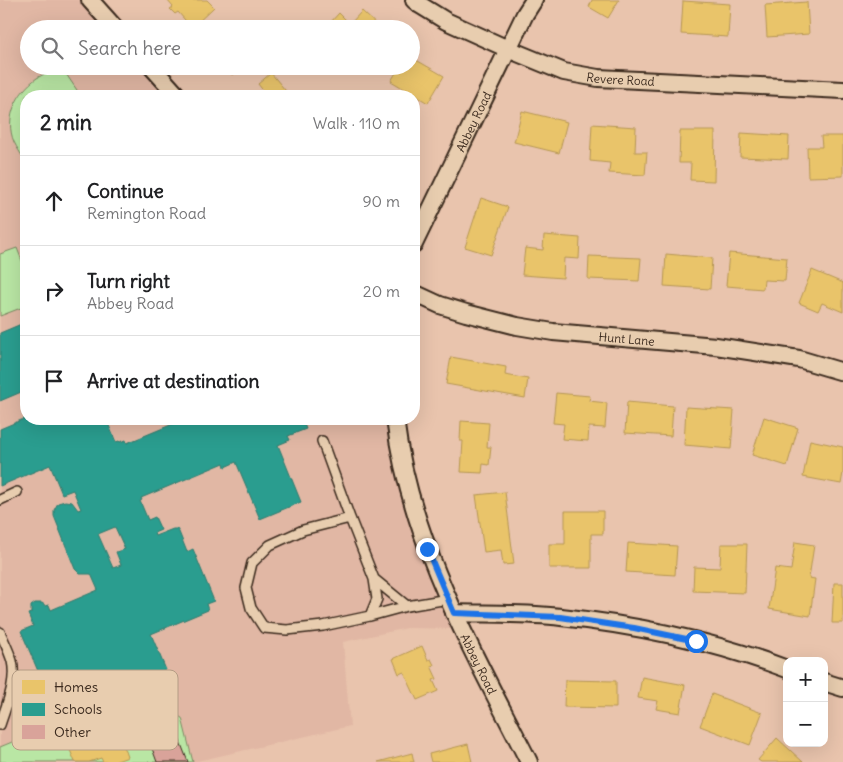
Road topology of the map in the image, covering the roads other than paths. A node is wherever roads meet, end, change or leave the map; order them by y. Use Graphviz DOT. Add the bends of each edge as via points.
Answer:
graph roads {
  1 [pos="90,0"];
  2 [pos="414,0"];
  3 [pos="534,0"];
  4 [pos="108,20"];
  5 [pos="508,50"];
  6 [pos="159,75"];
  7 [pos="173,90"];
  8 [pos="843,90"];
  9 [pos="420,232"];
  10 [pos="420,296"];
  11 [pos="843,372"];
  12 [pos="396,425"];
  13 [pos="322,441"];
  14 [pos="17,492"];
  15 [pos="0,500"];
  16 [pos="350,518"];
  17 [pos="374,579"];
  18 [pos="407,606"];
  19 [pos="451,606"];
  20 [pos="370,616"];
  21 [pos="0,632"];
  22 [pos="783,668"];
  23 [pos="13,670"];
  24 [pos="828,683"];
  25 [pos="12,684"];
  26 [pos="843,688"];
  27 [pos="0,725"];
  28 [pos="529,762"];
  1 -- 4 [label="street"];
  2 -- 5 [label="street, Revere Road" via="446,21"];
  3 -- 5 [label="street, Abbey Road"];
  5 -- 8 [label="street, Revere Road" via="564,72 598,78"];
  5 -- 9 [label="street, Abbey Road"];
  6 -- 7 [label="street"];
  10 -- 11 [label="street, Hunt Lane" via="466,313 517,326 716,346 799,359"];
  12 -- 19 [label="street, Abbey Road" via="415,511"];
  13 -- 16 [label="lane"];
  14 -- 15 [label="lane"];
  16 -- 17 [label="lane"];
  16 -- 20 [label="lane" via="303,530 270,545 252,563 246,588 251,608 264,628 314,627"];
  17 -- 18 [label="lane"];
  17 -- 20 [label="lane" via="377,599"];
  18 -- 19 [label="lane"];
  18 -- 20 [label="lane"];
  19 -- 22 [label="street" via="634,628 696,641"];
  19 -- 28 [label="street, Abbey Road"];
  21 -- 23 [label="lane"];
  24 -- 26 [label="street"];
  25 -- 27 [label="lane"];
}
